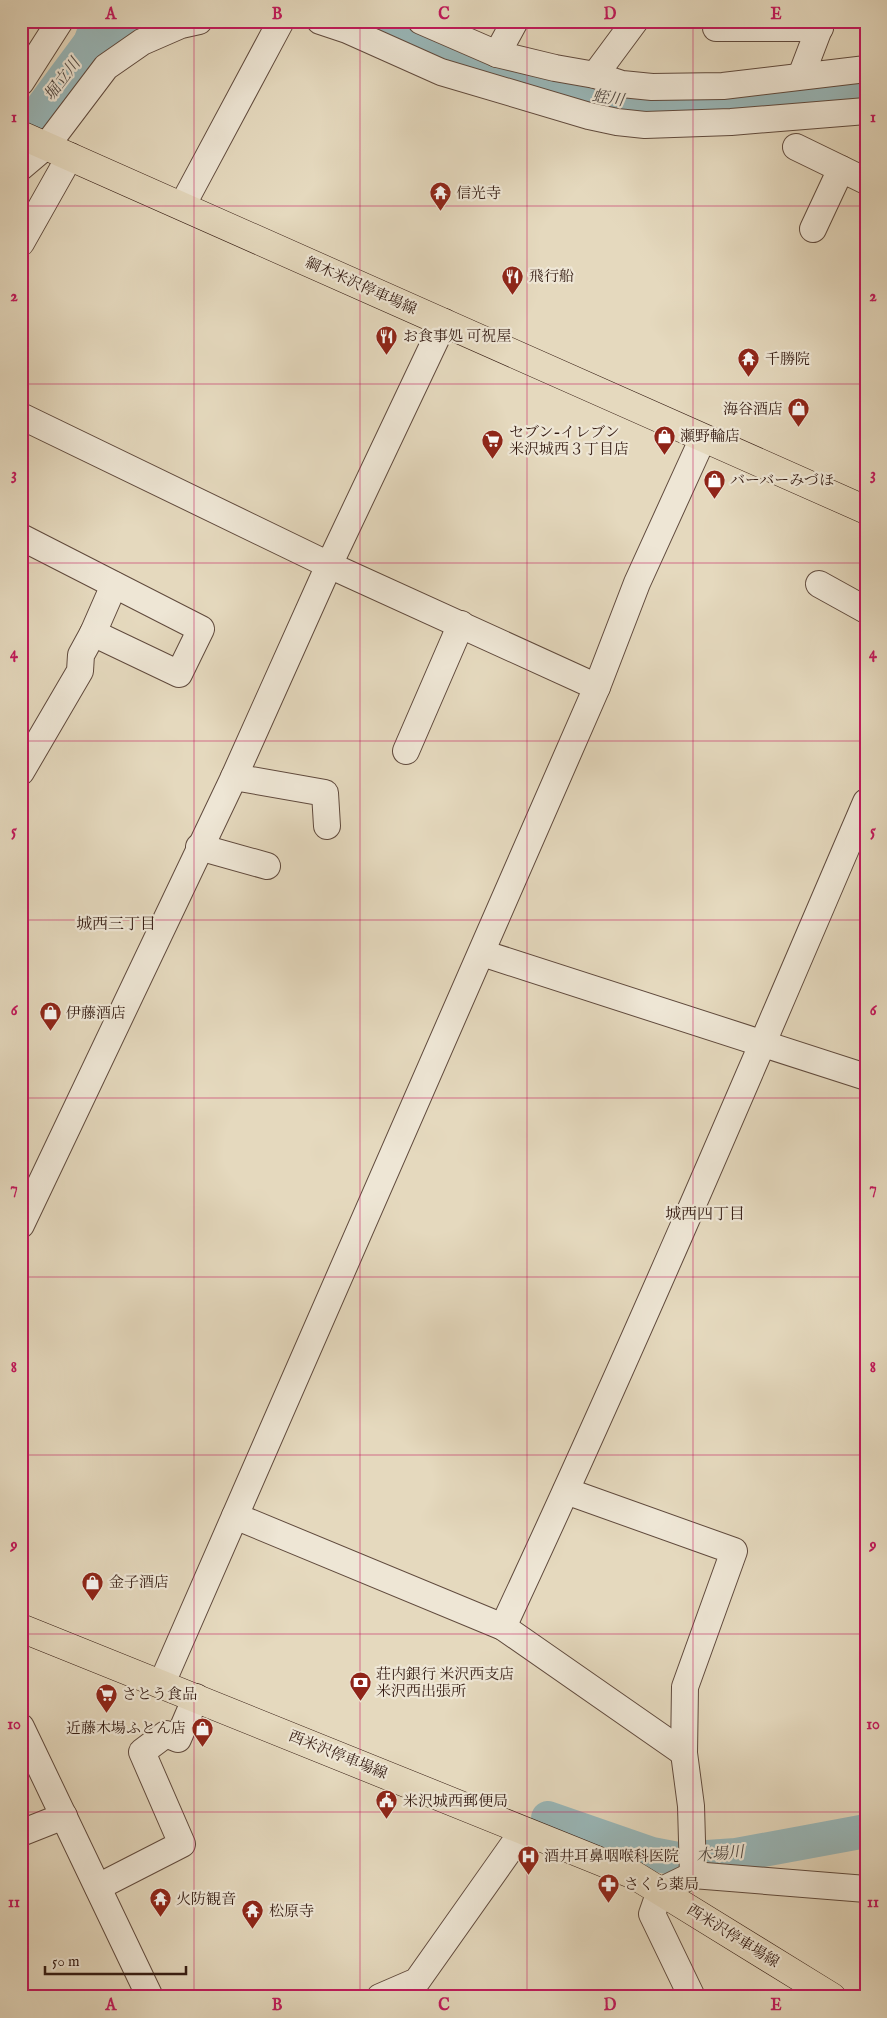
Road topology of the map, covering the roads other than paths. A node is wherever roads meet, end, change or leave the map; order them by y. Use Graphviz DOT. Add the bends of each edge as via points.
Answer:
graph roads {
  1 [pos="60,21"];
  2 [pos="199,21"];
  3 [pos="281,21"];
  4 [pos="320,21"];
  5 [pos="421,21"];
  6 [pos="515,21"];
  7 [pos="635,21"];
  8 [pos="821,25"];
  9 [pos="716,28"];
  10 [pos="497,54"];
  11 [pos="866,69"];
  12 [pos="595,76"];
  13 [pos="801,76"];
  14 [pos="21,82"];
  15 [pos="866,111"];
  16 [pos="44,144"];
  17 [pos="796,147"];
  18 [pos="21,167"];
  19 [pos="841,169"];
  20 [pos="866,181"];
  21 [pos="182,206"];
  22 [pos="813,229"];
  23 [pos="21,243"];
  24 [pos="444,322"];
  25 [pos="21,416"];
  26 [pos="703,438"];
  27 [pos="866,510"];
  28 [pos="21,537"];
  29 [pos="329,565"];
  30 [pos="114,584"];
  31 [pos="819,584"];
  32 [pos="866,610"];
  33 [pos="461,624"];
  34 [pos="93,633"];
  35 [pos="597,687"];
  36 [pos="406,751"];
  37 [pos="21,772"];
  38 [pos="234,777"];
  39 [pos="866,802"];
  40 [pos="327,826"];
  41 [pos="199,847"];
  42 [pos="267,866"];
  43 [pos="482,952"];
  44 [pos="763,1043"];
  45 [pos="866,1077"];
  46 [pos="24,1212"];
  47 [pos="566,1491"];
  48 [pos="235,1516"];
  49 [pos="503,1627"];
  50 [pos="21,1628"];
  51 [pos="162,1683"];
  52 [pos="196,1698"];
  53 [pos="21,1727"];
  54 [pos="684,1753"];
  55 [pos="64,1816"];
  56 [pos="523,1831"];
  57 [pos="21,1832"];
  58 [pos="693,1874"];
  59 [pos="98,1887"];
  60 [pos="866,1889"];
  61 [pos="660,1891"];
  62 [pos="420,1989"];
  63 [pos="150,1997"];
  64 [pos="380,1997"];
  65 [pos="692,1997"];
  66 [pos="832,1997"];
  1 -- 14 [label="street"];
  2 -- 16 [label="street" via="142,42 106,67"];
  3 -- 21 [label="street"];
  4 -- 15 [label="street" via="441,72 618,122 646,125 731,122"];
  5 -- 10 [label="street"];
  6 -- 10 [label="street"];
  7 -- 12 [label="street"];
  8 -- 9 [label="street"];
  8 -- 13 [label="street"];
  10 -- 12 [label="street"];
  11 -- 13 [label="street"];
  12 -- 13 [label="street" via="622,84 652,87 723,86"];
  16 -- 18 [label="street"];
  16 -- 21 [label="main road, 綱木米沢停車場線"];
  16 -- 23 [label="street"];
  17 -- 19 [label="street"];
  19 -- 20 [label="street"];
  19 -- 22 [label="street"];
  21 -- 24 [label="main road, 綱木米沢停車場線"];
  24 -- 26 [label="main road, 綱木米沢停車場線"];
  24 -- 29 [label="street"];
  25 -- 29 [label="street"];
  26 -- 27 [label="main road, 綱木米沢停車場線"];
  26 -- 35 [label="street" via="637,583"];
  28 -- 30 [label="street"];
  29 -- 33 [label="street"];
  29 -- 38 [label="street"];
  30 -- 34 [label="street"];
  30 -- 34 [label="street" via="201,629 178,674"];
  31 -- 32 [label="street"];
  33 -- 35 [label="street"];
  33 -- 36 [label="street"];
  34 -- 37 [label="street" via="80,655 80,671"];
  35 -- 43 [label="street"];
  38 -- 40 [label="street" via="325,792"];
  38 -- 41 [label="street"];
  39 -- 44 [label="street"];
  41 -- 42 [label="street"];
  41 -- 46 [label="street"];
  43 -- 44 [label="street"];
  43 -- 48 [label="street"];
  44 -- 45 [label="street"];
  44 -- 47 [label="street"];
  47 -- 49 [label="street"];
  47 -- 54 [label="street" via="734,1551 685,1687"];
  48 -- 49 [label="street"];
  48 -- 51 [label="street"];
  49 -- 54 [label="street"];
  50 -- 51 [label="main road, 西米沢停車場線"];
  51 -- 52 [label="main road, 西米沢停車場線"];
  52 -- 56 [label="main road, 西米沢停車場線"];
  52 -- 59 [label="street" via="178,1739 166,1734 142,1752 182,1844"];
  53 -- 55 [label="street"];
  54 -- 58 [label="street" via="691,1806"];
  55 -- 57 [label="street"];
  55 -- 59 [label="street"];
  56 -- 61 [label="main road, 西米沢停車場線" via="634,1875"];
  56 -- 62 [label="street"];
  58 -- 60 [label="street"];
  58 -- 61 [label="street"];
  59 -- 63 [label="street"];
  61 -- 65 [label="street" via="652,1914"];
  61 -- 66 [label="main road, 西米沢停車場線"];
  62 -- 64 [label="street"];
}
